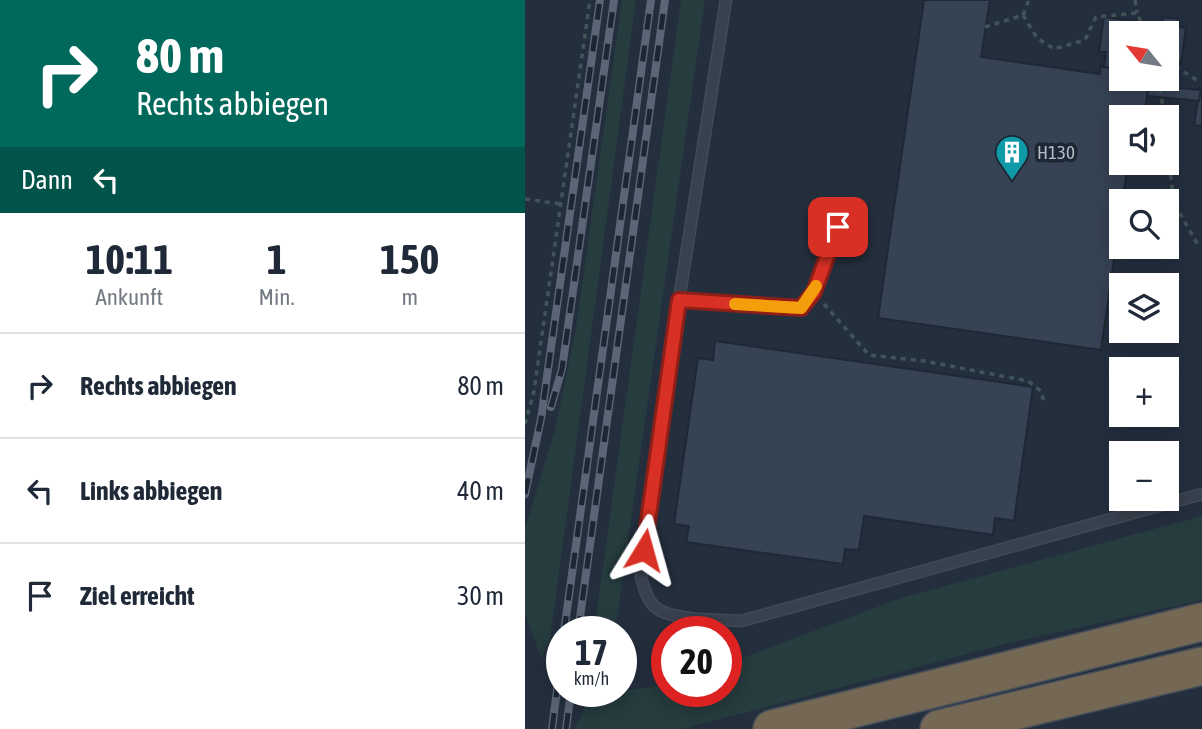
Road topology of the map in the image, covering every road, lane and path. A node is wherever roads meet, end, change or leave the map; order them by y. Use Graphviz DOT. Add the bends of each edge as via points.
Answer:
graph roads {
  1 [pos="590,0"];
  2 [pos="726,0"];
  3 [pos="1029,0"];
  4 [pos="1135,0"];
  5 [pos="1137,13"];
  6 [pos="1023,15"];
  7 [pos="1141,21"];
  8 [pos="985,27"];
  9 [pos="1179,69"];
  10 [pos="1201,83"];
  11 [pos="1171,175"];
  12 [pos="525,199"];
  13 [pos="562,204"];
  14 [pos="838,227"];
  15 [pos="1198,245"];
  16 [pos="814,292"];
  17 [pos="679,300"];
  18 [pos="1044,402"];
  19 [pos="525,425"];
  20 [pos="1202,494"];
  21 [pos="1202,622"];
  22 [pos="1202,666"];
  23 [pos="772,729"];
  24 [pos="939,729"];
  1 -- 13 [label="path"];
  2 -- 17 [label="lane"];
  3 -- 6 [label="path"];
  4 -- 5 [label="path"];
  5 -- 6 [label="path" via="1096,17 1085,40 1053,49 1037,38"];
  5 -- 7 [label="path"];
  6 -- 8 [label="path"];
  9 -- 10 [label="path"];
  11 -- 15 [label="path" via="1174,203"];
  12 -- 13 [label="path"];
  13 -- 19 [label="path"];
  14 -- 16 [label="lane"];
  16 -- 17 [label="lane" via="801,308"];
  16 -- 18 [label="path" via="869,355 1028,381 1041,391"];
  17 -- 20 [label="lane" via="641,577 646,595 659,610 697,619 741,621"];
  21 -- 23 [label="highway"];
  22 -- 24 [label="highway"];
}
